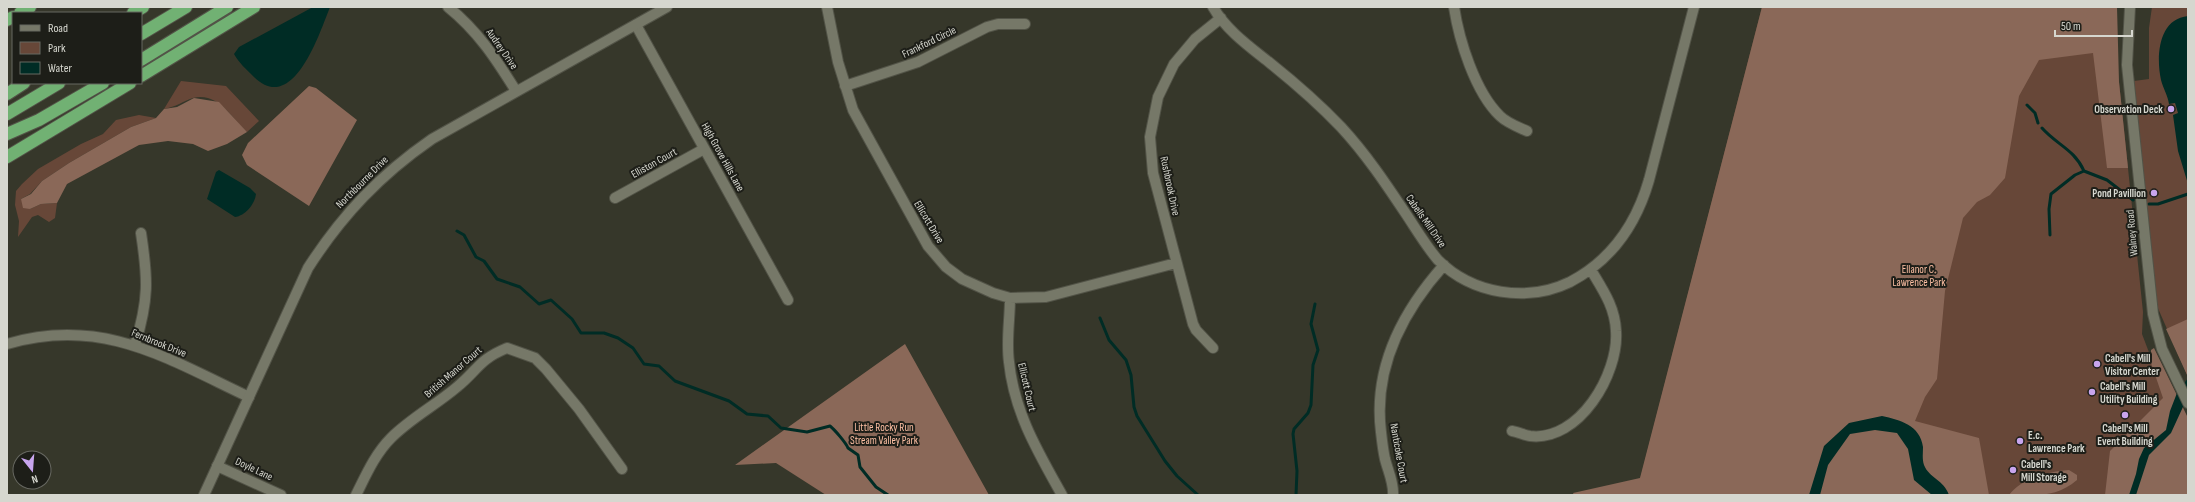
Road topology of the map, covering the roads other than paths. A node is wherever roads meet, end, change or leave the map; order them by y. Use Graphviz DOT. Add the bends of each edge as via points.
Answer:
graph roads {
  1 [pos="186,7"];
  2 [pos="227,7"];
  3 [pos="254,7"];
  4 [pos="448,7"];
  5 [pos="667,7"];
  6 [pos="827,7"];
  7 [pos="1213,7"];
  8 [pos="1454,7"];
  9 [pos="1694,7"];
  10 [pos="2130,7"];
  11 [pos="1221,18"];
  12 [pos="1025,24"];
  13 [pos="636,25"];
  14 [pos="142,33"];
  15 [pos="142,59"];
  16 [pos="142,75"];
  17 [pos="22,84"];
  18 [pos="57,84"];
  19 [pos="101,84"];
  20 [pos="128,84"];
  21 [pos="845,86"];
  22 [pos="516,91"];
  23 [pos="7,94"];
  24 [pos="7,114"];
  25 [pos="1526,131"];
  26 [pos="7,134"];
  27 [pos="704,149"];
  28 [pos="7,157"];
  29 [pos="615,198"];
  30 [pos="141,232"];
  31 [pos="1176,264"];
  32 [pos="1444,265"];
  33 [pos="1591,270"];
  34 [pos="1010,298"];
  35 [pos="788,300"];
  36 [pos="7,344"];
  37 [pos="135,345"];
  38 [pos="1213,348"];
  39 [pos="249,397"];
  40 [pos="2188,403"];
  41 [pos="1512,430"];
  42 [pos="217,466"];
  43 [pos="622,469"];
  44 [pos="204,495"];
  45 [pos="281,495"];
  46 [pos="356,495"];
  47 [pos="1062,495"];
  48 [pos="1393,495"];
  1 -- 14 [label="highway"];
  2 -- 15 [label="highway"];
  3 -- 16 [label="highway"];
  4 -- 22 [label="street, Audrey Drive" via="487,45"];
  5 -- 13 [label="street, Northbourne Drive"];
  6 -- 21 [label="street, Ellicott Drive"];
  7 -- 11 [label="street, Cabells Mill Drive"];
  8 -- 25 [label="street" via="1467,59 1485,95 1500,116"];
  9 -- 33 [label="street, Cabells Mill Drive" via="1641,206 1622,240"];
  10 -- 40 [label="street, Walney Road" via="2127,66 2148,277 2158,335 2176,381"];
  11 -- 31 [label="street, Rushbrook Drive" via="1195,38 1174,64 1162,86 1153,116 1150,137 1153,173"];
  11 -- 32 [label="street, Cabells Mill Drive" via="1241,39 1320,106 1341,128 1382,178 1430,249"];
  12 -- 21 [label="street, Frankford Circle" via="998,24 987,27 918,62"];
  13 -- 22 [label="street, Northbourne Drive"];
  13 -- 27 [label="street, High Grove Hills Lane"];
  17 -- 23 [label="highway"];
  18 -- 24 [label="highway"];
  19 -- 26 [label="highway" via="39,120"];
  20 -- 28 [label="highway"];
  21 -- 34 [label="street, Ellicott Drive" via="853,110 922,237 935,255 962,279"];
  22 -- 39 [label="street, Northbourne Drive" via="432,139 402,160 362,196 328,236 308,268"];
  27 -- 29 [label="street, Elliston Court"];
  27 -- 35 [label="street, High Grove Hills Lane"];
  30 -- 37 [label="street" via="147,286 144,317"];
  31 -- 34 [label="street, Ellicott Drive" via="1046,297"];
  31 -- 38 [label="street, Rushbrook Drive" via="1193,324"];
  32 -- 33 [label="street, Cabells Mill Drive" via="1472,283 1491,290 1513,293 1546,290 1565,284"];
  32 -- 48 [label="street, Nanticoke Court" via="1414,301 1406,315 1393,343 1385,371 1381,400 1381,430"];
  33 -- 41 [label="street" via="1607,296 1615,318 1616,348 1607,378 1584,412 1568,426 1549,434 1531,436"];
  34 -- 47 [label="street, Ellicott Court" via="1008,361 1017,406 1033,443"];
  36 -- 37 [label="street, Fernbrook Drive" via="42,336 69,335 97,337"];
  37 -- 39 [label="street, Fernbrook Drive"];
  39 -- 42 [label="street, Northbourne Drive"];
  42 -- 44 [label="street, Northbourne Drive"];
  42 -- 45 [label="street, Doyle Lane"];
  43 -- 46 [label="street, British Manor Court" via="579,409 546,369 535,358 507,348 489,355 459,386 391,438 375,459"];
}
